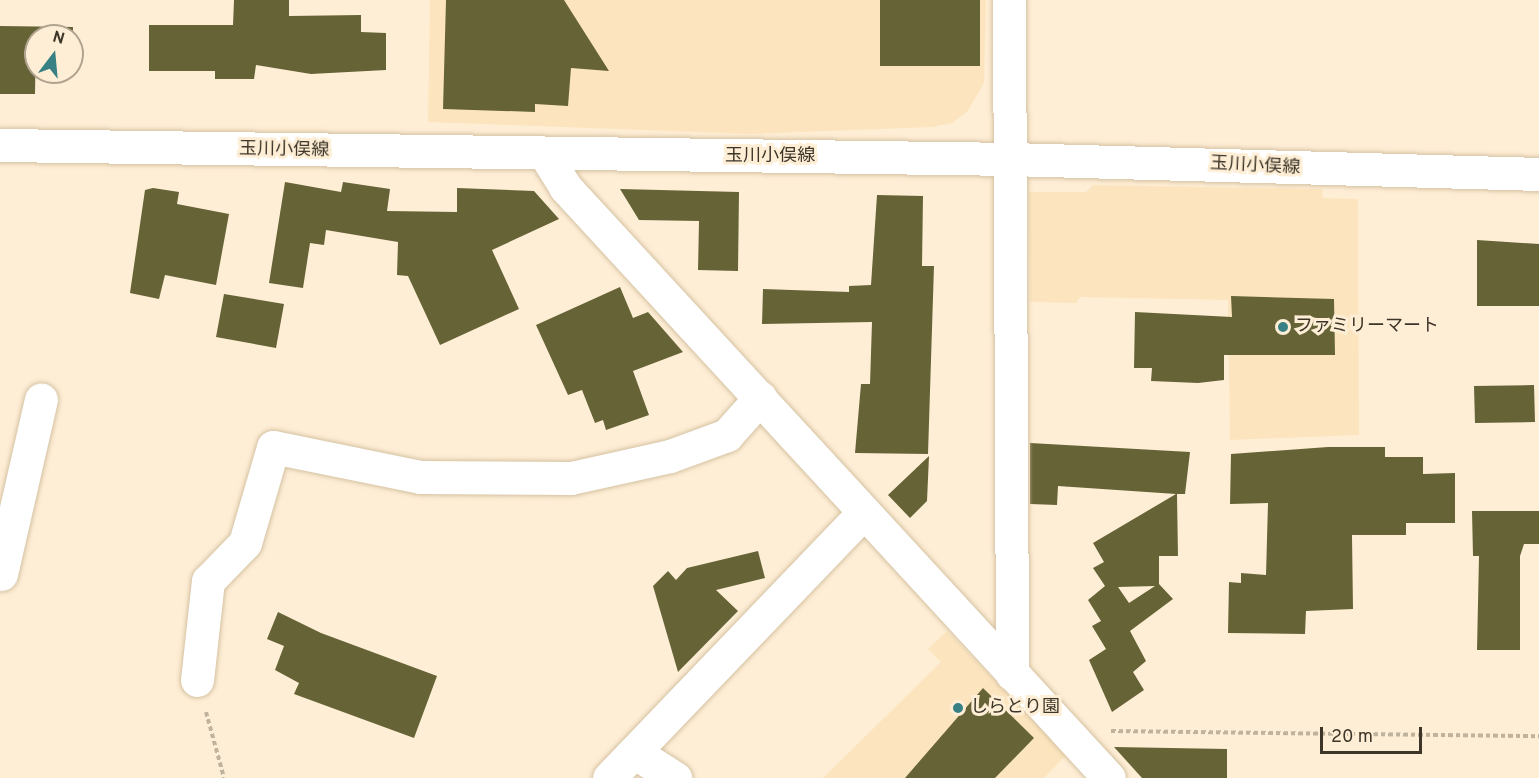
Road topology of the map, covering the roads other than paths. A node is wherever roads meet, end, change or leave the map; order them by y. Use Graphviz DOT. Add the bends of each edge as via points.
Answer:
graph roads {
  1 [pos="1009,0"];
  2 [pos="0,145"];
  3 [pos="546,156"];
  4 [pos="1010,159"];
  5 [pos="1539,174"];
  6 [pos="760,398"];
  7 [pos="41,400"];
  8 [pos="11,482"];
  9 [pos="864,512"];
  10 [pos="2,574"];
  11 [pos="1012,674"];
  12 [pos="198,680"];
  13 [pos="634,752"];
  14 [pos="609,778"];
  15 [pos="675,778"];
  16 [pos="1109,778"];
  1 -- 4 [label="street"];
  2 -- 3 [label="street, 玉川小俣線"];
  3 -- 4 [label="street, 玉川小俣線"];
  3 -- 6 [label="street" via="565,187"];
  4 -- 5 [label="street, 玉川小俣線"];
  4 -- 11 [label="street"];
  6 -- 9 [label="street"];
  6 -- 12 [label="street" via="727,435 670,456 571,478 420,477 273,447 245,543 208,581"];
  7 -- 8 [label="street"];
  8 -- 10 [label="street"];
  9 -- 11 [label="street"];
  9 -- 13 [label="street"];
  11 -- 16 [label="street"];
  13 -- 14 [label="street"];
  13 -- 15 [label="street"];
}
